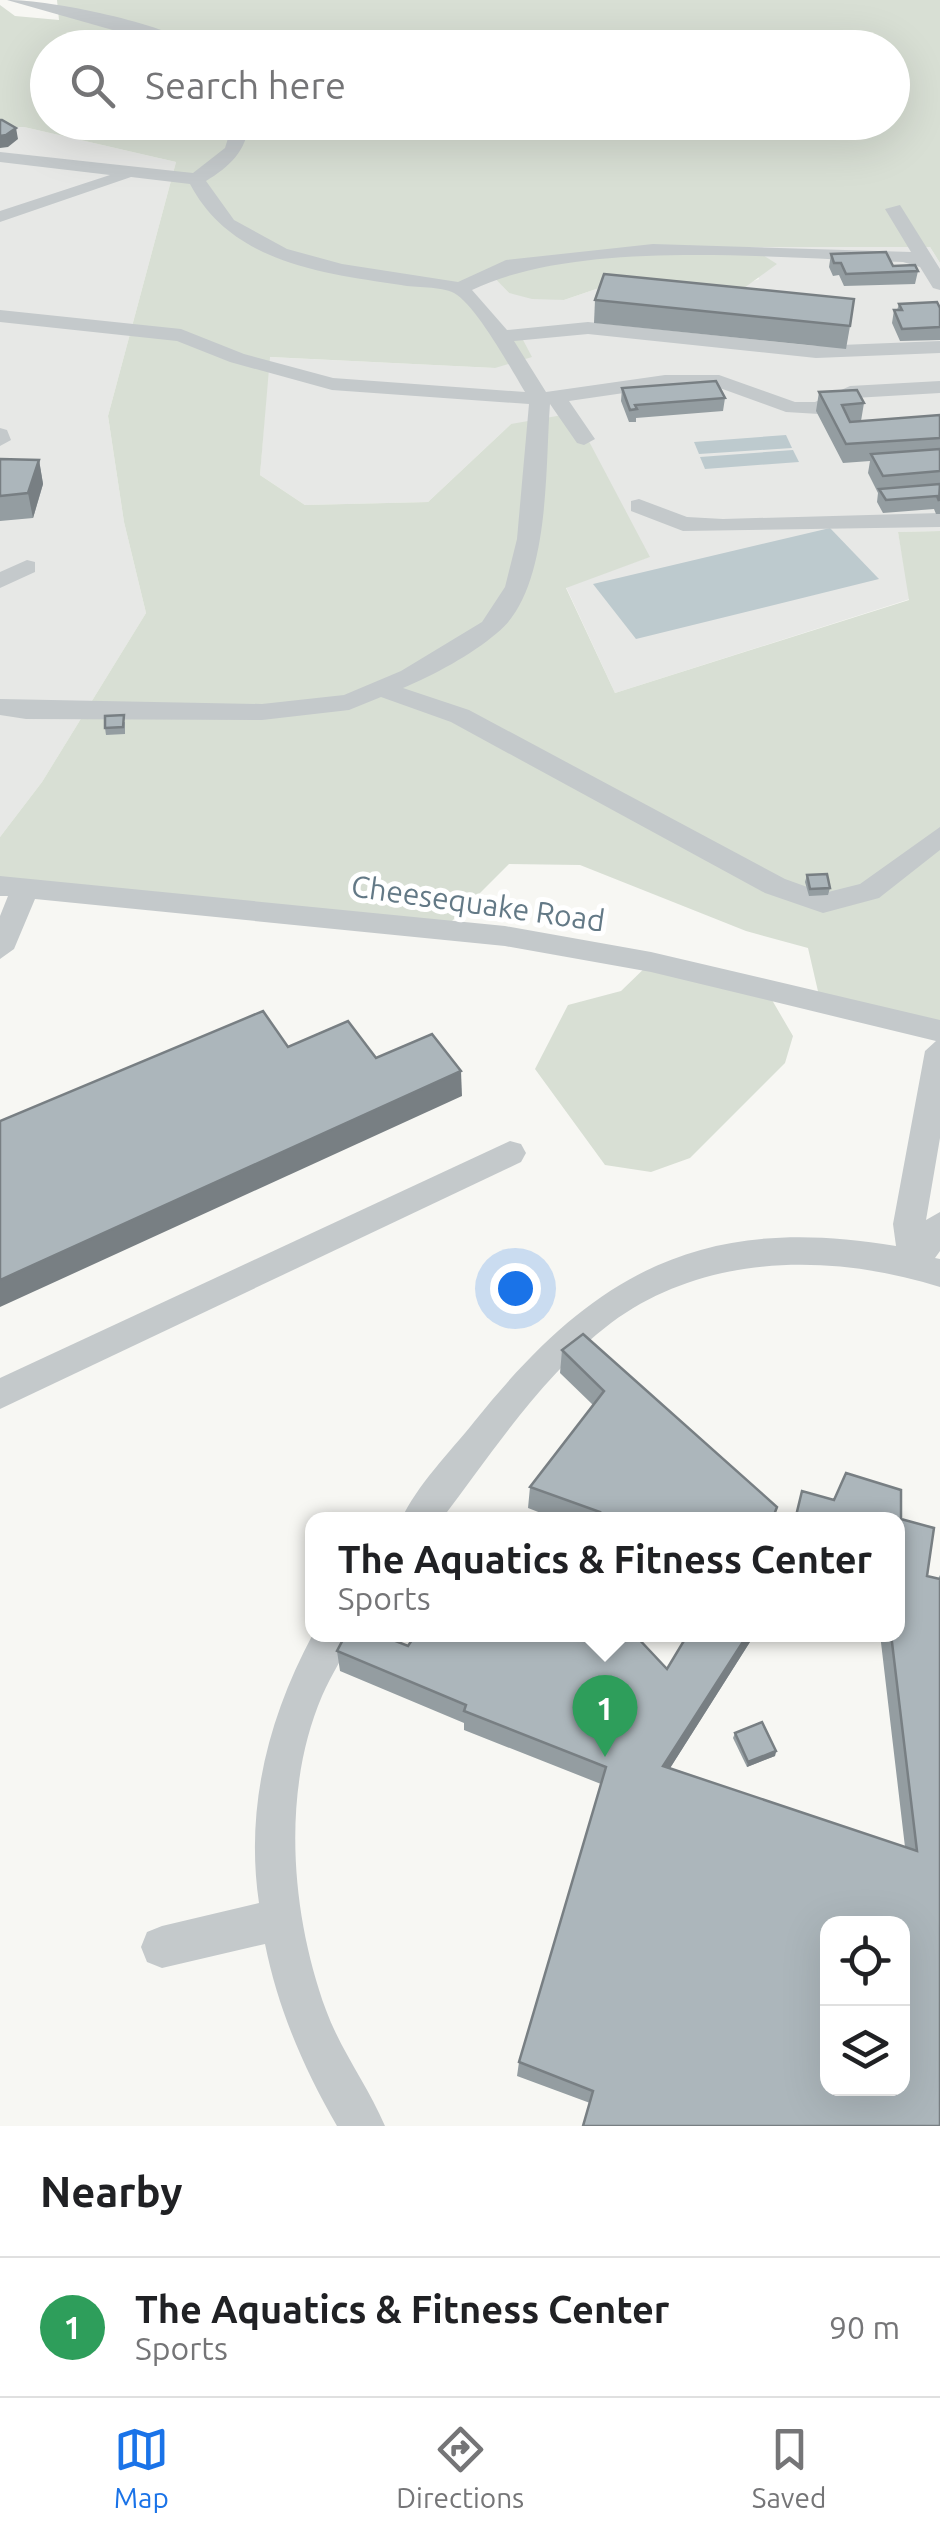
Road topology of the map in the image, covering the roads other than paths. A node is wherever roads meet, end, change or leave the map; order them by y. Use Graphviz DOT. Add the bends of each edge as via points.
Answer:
graph roads {
  1 [pos="14,0"];
  2 [pos="90,8"];
  3 [pos="147,30"];
  4 [pos="240,140"];
  5 [pos="0,157"];
  6 [pos="130,174"];
  7 [pos="196,179"];
  8 [pos="894,209"];
  9 [pos="0,217"];
  10 [pos="927,263"];
  11 [pos="940,284"];
  12 [pos="460,288"];
  13 [pos="0,316"];
  14 [pos="502,336"];
  15 [pos="940,348"];
  16 [pos="940,387"];
  17 [pos="548,398"];
  18 [pos="584,439"];
  19 [pos="639,506"];
  20 [pos="940,520"];
  21 [pos="26,567"];
  22 [pos="0,581"];
  23 [pos="381,688"];
  24 [pos="0,707"];
  25 [pos="940,836"];
  26 [pos="13,888"];
  27 [pos="0,949"];
  28 [pos="940,1030"];
  29 [pos="940,1051"];
  30 [pos="510,1153"];
  31 [pos="928,1184"];
  32 [pos="940,1225"];
  33 [pos="927,1268"];
  34 [pos="0,1394"];
  35 [pos="426,1512"];
  36 [pos="330,1642"];
  37 [pos="283,1919"];
  38 [pos="162,1947"];
  39 [pos="362,2126"];
  1 -- 2 [label="street"];
  2 -- 3 [label="street"];
  4 -- 7 [label="street" via="223,164"];
  5 -- 6 [label="street" via="25,152"];
  6 -- 7 [label="street"];
  6 -- 9 [label="street"];
  7 -- 12 [label="street" via="234,230 293,256"];
  8 -- 10 [label="street"];
  10 -- 11 [label="street"];
  10 -- 12 [label="street" via="905,256 654,250 506,266"];
  12 -- 14 [label="street"];
  13 -- 17 [label="street" via="180,336 332,384"];
  14 -- 15 [label="street" via="588,328 816,352"];
  14 -- 17 [label="street"];
  16 -- 17 [label="street" via="850,392 819,408 793,408 719,380"];
  17 -- 18 [label="street"];
  17 -- 23 [label="street" via="517,587 491,627"];
  19 -- 20 [label="street" via="683,524 723,526"];
  21 -- 22 [label="street"];
  23 -- 24 [label="street" via="349,702 262,712"];
  23 -- 25 [label="street" via="460,716 776,886 822,903 870,892"];
  26 -- 27 [label="street"];
  26 -- 28 [label="street, Cheesequake Road" via="505,936 650,962"];
  29 -- 31 [label="street"];
  30 -- 34 [label="street"];
  31 -- 33 [label="street" via="910,1224"];
  32 -- 33 [label="street"];
  33 -- 35 [label="street" via="848,1253 744,1254 656,1282 602,1310 566,1342"];
  36 -- 37 [label="street" via="303,1694 280,1769 274,1825"];
  37 -- 38 [label="street"];
  37 -- 39 [label="street" via="316,2044"];
}
